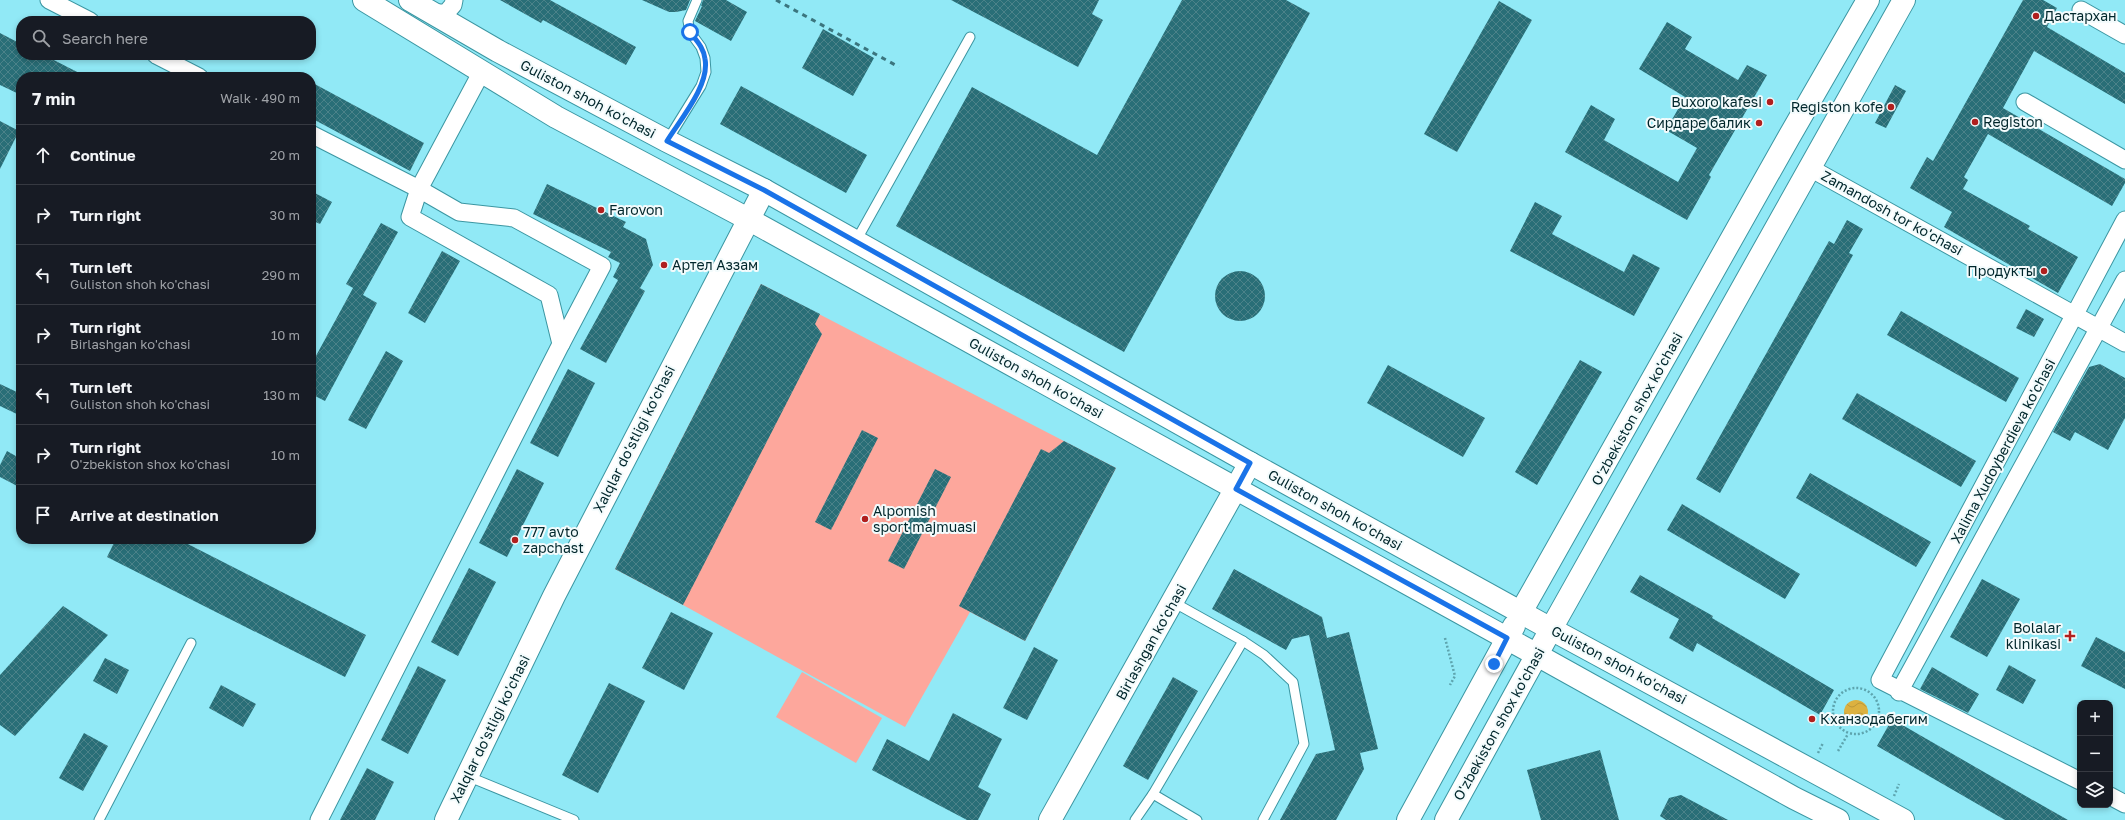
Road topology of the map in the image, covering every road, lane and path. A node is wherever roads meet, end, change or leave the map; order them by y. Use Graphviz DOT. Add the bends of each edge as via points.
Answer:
graph roads {
  1 [pos="49,0"];
  2 [pos="364,0"];
  3 [pos="410,0"];
  4 [pos="454,0"];
  5 [pos="697,0"];
  6 [pos="1868,0"];
  7 [pos="1904,0"];
  8 [pos="2081,10"];
  9 [pos="433,13"];
  10 [pos="80,16"];
  11 [pos="2125,35"];
  12 [pos="970,37"];
  13 [pos="166,60"];
  14 [pos="189,72"];
  15 [pos="482,73"];
  16 [pos="2025,102"];
  17 [pos="316,137"];
  18 [pos="667,141"];
  19 [pos="2125,160"];
  20 [pos="1810,168"];
  21 [pos="419,189"];
  22 [pos="764,190"];
  23 [pos="748,219"];
  24 [pos="2125,220"];
  25 [pos="856,242"];
  26 [pos="2125,280"];
  27 [pos="2076,314"];
  28 [pos="2099,327"];
  29 [pos="2125,343"];
  30 [pos="561,344"];
  31 [pos="1250,463"];
  32 [pos="1236,489"];
  33 [pos="1550,563"];
  34 [pos="1578,579"];
  35 [pos="1173,602"];
  36 [pos="1521,612"];
  37 [pos="1551,629"];
  38 [pos="1444,638"];
  39 [pos="1507,638"];
  40 [pos="1243,641"];
  41 [pos="191,644"];
  42 [pos="1537,654"];
  43 [pos="1484,684"];
  44 [pos="1450,685"];
  45 [pos="1899,692"];
  46 [pos="1512,700"];
  47 [pos="1848,734"];
  48 [pos="1838,751"];
  49 [pos="467,776"];
  50 [pos="2077,780"];
  51 [pos="1843,786"];
  52 [pos="1153,794"];
  53 [pos="2113,798"];
  54 [pos="2125,804"];
  55 [pos="1830,818"];
  56 [pos="98,820"];
  57 [pos="319,820"];
  58 [pos="446,820"];
  59 [pos="574,820"];
  60 [pos="1050,820"];
  61 [pos="1135,820"];
  62 [pos="1196,820"];
  63 [pos="1263,820"];
  64 [pos="1408,820"];
  65 [pos="1446,820"];
  66 [pos="1904,820"];
  1 -- 10 [label="street"];
  2 -- 15 [label="main road, Guliston shoh ko'chasi"];
  3 -- 9 [label="main road, Guliston shoh ko'chasi"];
  4 -- 9 [label="street" via="446,13"];
  5 -- 18 [label="lane" via="688,21 690,32 702,47 706,72 701,86"];
  6 -- 33 [label="main road, O'zbekiston shox ko'chasi"];
  7 -- 20 [label="main road, O'zbekiston shox ko'chasi"];
  8 -- 11 [label="street"];
  9 -- 18 [label="main road, Guliston shoh ko'chasi" via="498,51"];
  12 -- 25 [label="lane"];
  13 -- 14 [label="street"];
  15 -- 21 [label="street"];
  15 -- 23 [label="main road, Guliston shoh ko'chasi" via="556,117"];
  16 -- 19 [label="street"];
  17 -- 21 [label="street"];
  18 -- 22 [label="main road, Guliston shoh ko'chasi"];
  20 -- 27 [label="street, Zamandosh tor ko'chasi"];
  20 -- 34 [label="main road, O'zbekiston shox ko'chasi"];
  21 -- 30 [label="street" via="410,217 549,295"];
  21 -- 30 [label="street" via="459,212 514,218 602,266"];
  22 -- 23 [label="main road, Xalqlar do'stligi ko'chasi"];
  22 -- 25 [label="main road, Guliston shoh ko'chasi"];
  23 -- 32 [label="main road, Guliston shoh ko'chasi"];
  23 -- 49 [label="main road, Xalqlar do'stligi ko'chasi" via="554,596"];
  24 -- 27 [label="street, Xalima Xudoyberdieva ko'chasi"];
  25 -- 31 [label="main road, Guliston shoh ko'chasi"];
  26 -- 28 [label="street, Xalima Xudoyberdieva ko'chasi"];
  27 -- 28 [label="street, Zamandosh tor ko'chasi"];
  27 -- 45 [label="street, Xalima Xudoyberdieva ko'chasi" via="1880,680"];
  28 -- 29 [label="street, Zamandosh tor ko'chasi"];
  28 -- 45 [label="street, Xalima Xudoyberdieva ko'chasi"];
  30 -- 57 [label="street"];
  31 -- 32 [label="main road, Birlashgan ko'chasi"];
  31 -- 36 [label="main road, Guliston shoh ko'chasi"];
  32 -- 35 [label="main road, Birlashgan ko'chasi"];
  32 -- 39 [label="main road, Guliston shoh ko'chasi"];
  33 -- 34 [label="main road"];
  33 -- 36 [label="main road, O'zbekiston shox ko'chasi"];
  34 -- 37 [label="main road, O'zbekiston shox ko'chasi"];
  35 -- 40 [label="lane"];
  35 -- 60 [label="main road, Birlashgan ko'chasi"];
  36 -- 37 [label="main road, Guliston shoh ko'chasi"];
  36 -- 39 [label="main road, O'zbekiston shox ko'chasi"];
  37 -- 42 [label="main road, O'zbekiston shox ko'chasi"];
  37 -- 51 [label="main road, Guliston shoh ko'chasi"];
  38 -- 44 [label="path" via="1455,676"];
  39 -- 42 [label="main road, Guliston shoh ko'chasi"];
  39 -- 43 [label="main road, O'zbekiston shox ko'chasi"];
  40 -- 52 [label="lane"];
  40 -- 63 [label="lane" via="1264,655 1293,682 1304,744"];
  41 -- 56 [label="lane"];
  42 -- 46 [label="main road, O'zbekiston shox ko'chasi"];
  42 -- 55 [label="main road, Guliston shoh ko'chasi"];
  43 -- 46 [label="main road"];
  43 -- 64 [label="main road, O'zbekiston shox ko'chasi"];
  45 -- 50 [label="street"];
  46 -- 65 [label="main road, O'zbekiston shox ko'chasi"];
  47 -- 47 [label="path" via="1865,733 1874,726 1879,715 1876,699 1864,689 1848,689 1835,700 1833,716 1839,727"];
  47 -- 48 [label="path"];
  49 -- 58 [label="main road, Xalqlar do'stligi ko'chasi"];
  49 -- 59 [label="lane"];
  51 -- 55 [label="main road"];
  51 -- 66 [label="main road, Guliston shoh ko'chasi"];
  52 -- 61 [label="lane"];
  52 -- 62 [label="lane"];
  53 -- 54 [label="street"];
}
